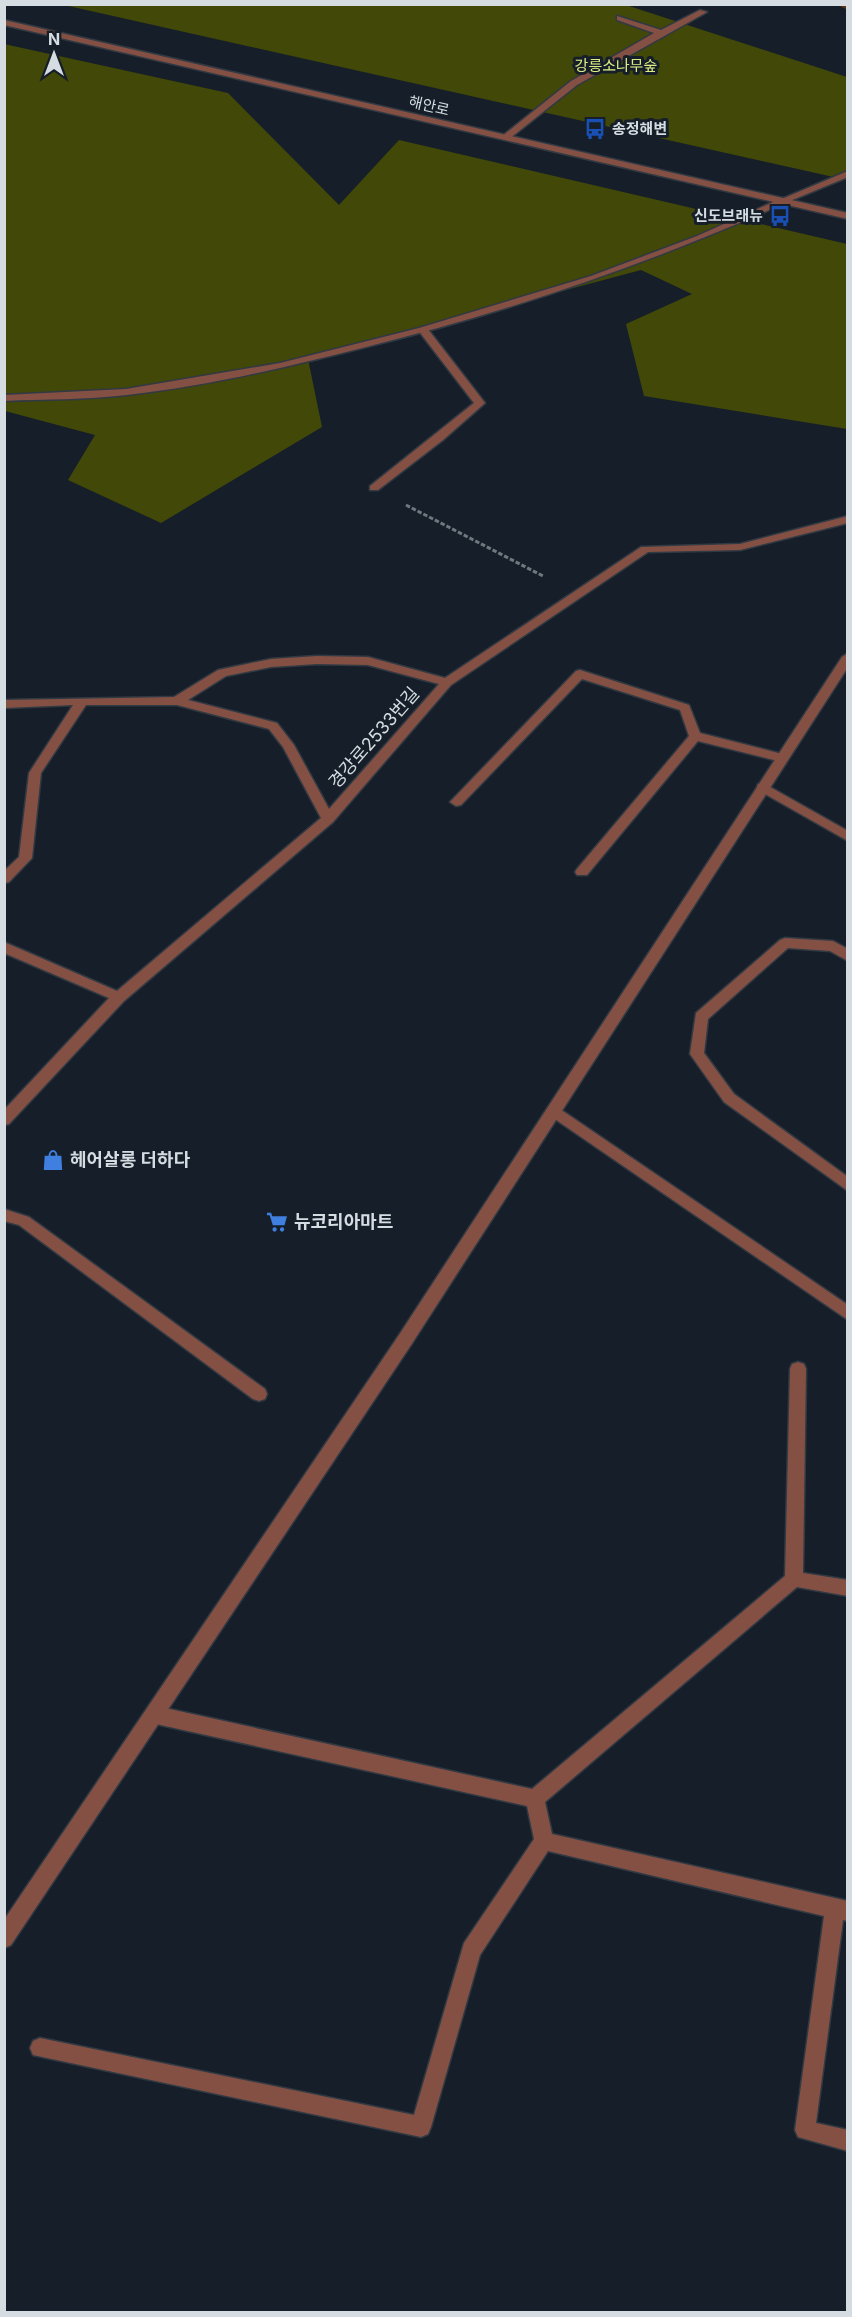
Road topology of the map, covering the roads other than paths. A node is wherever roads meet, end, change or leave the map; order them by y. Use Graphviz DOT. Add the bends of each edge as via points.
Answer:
graph roads {
  1 [pos="703,12"];
  2 [pos="620,18"];
  3 [pos="4,22"];
  4 [pos="661,33"];
  5 [pos="506,137"];
  6 [pos="848,174"];
  7 [pos="782,201"];
  8 [pos="848,216"];
  9 [pos="423,330"];
  10 [pos="4,398"];
  11 [pos="374,488"];
  12 [pos="848,519"];
  13 [pos="848,657"];
  14 [pos="447,682"];
  15 [pos="82,701"];
  16 [pos="177,701"];
  17 [pos="4,704"];
  18 [pos="695,736"];
  19 [pos="782,758"];
  20 [pos="763,787"];
  21 [pos="456,802"];
  22 [pos="328,819"];
  23 [pos="848,837"];
  24 [pos="582,872"];
  25 [pos="4,879"];
  26 [pos="4,947"];
  27 [pos="848,956"];
  28 [pos="119,997"];
  29 [pos="554,1111"];
  30 [pos="4,1120"];
  31 [pos="848,1185"];
  32 [pos="4,1215"];
  33 [pos="848,1314"];
  34 [pos="798,1368"];
  35 [pos="259,1394"];
  36 [pos="794,1579"];
  37 [pos="848,1588"];
  38 [pos="156,1715"];
  39 [pos="535,1799"];
  40 [pos="544,1841"];
  41 [pos="841,1910"];
  42 [pos="4,1938"];
  43 [pos="40,2048"];
  44 [pos="848,2141"];
  1 -- 4 [label="street"];
  2 -- 4 [label="street"];
  3 -- 5 [label="street, 해안로"];
  4 -- 5 [label="street" via="574,83"];
  5 -- 7 [label="street, 해안로"];
  6 -- 7 [label="street"];
  7 -- 8 [label="street, 해안로"];
  7 -- 9 [label="street" via="700,238 594,278"];
  9 -- 10 [label="street" via="280,366 126,392"];
  9 -- 11 [label="street" via="480,403"];
  12 -- 14 [label="street, 경강로2533번길" via="740,547 645,549"];
  13 -- 19 [label="street"];
  14 -- 16 [label="street" via="368,661 271,663 222,673"];
  14 -- 22 [label="street, 경강로2533번길"];
  15 -- 16 [label="street"];
  15 -- 17 [label="street"];
  15 -- 25 [label="street" via="35,773 25,858"];
  16 -- 22 [label="street" via="273,726 288,745"];
  18 -- 19 [label="street"];
  18 -- 21 [label="street" via="685,708 580,674"];
  18 -- 24 [label="street"];
  19 -- 20 [label="street"];
  20 -- 23 [label="street"];
  20 -- 29 [label="street"];
  22 -- 28 [label="street, 경강로2533번길"];
  26 -- 28 [label="street"];
  27 -- 31 [label="street" via="833,946 785,943 700,1017 697,1054 729,1098"];
  28 -- 30 [label="street, 경강로2533번길"];
  29 -- 33 [label="street"];
  29 -- 38 [label="street"];
  32 -- 35 [label="street" via="24,1221"];
  34 -- 36 [label="street"];
  36 -- 37 [label="street"];
  36 -- 39 [label="street"];
  38 -- 39 [label="street"];
  38 -- 42 [label="street"];
  39 -- 40 [label="street"];
  40 -- 41 [label="street"];
  40 -- 43 [label="street" via="471,1950 422,2127"];
  41 -- 44 [label="street" via="805,2130"];
}
